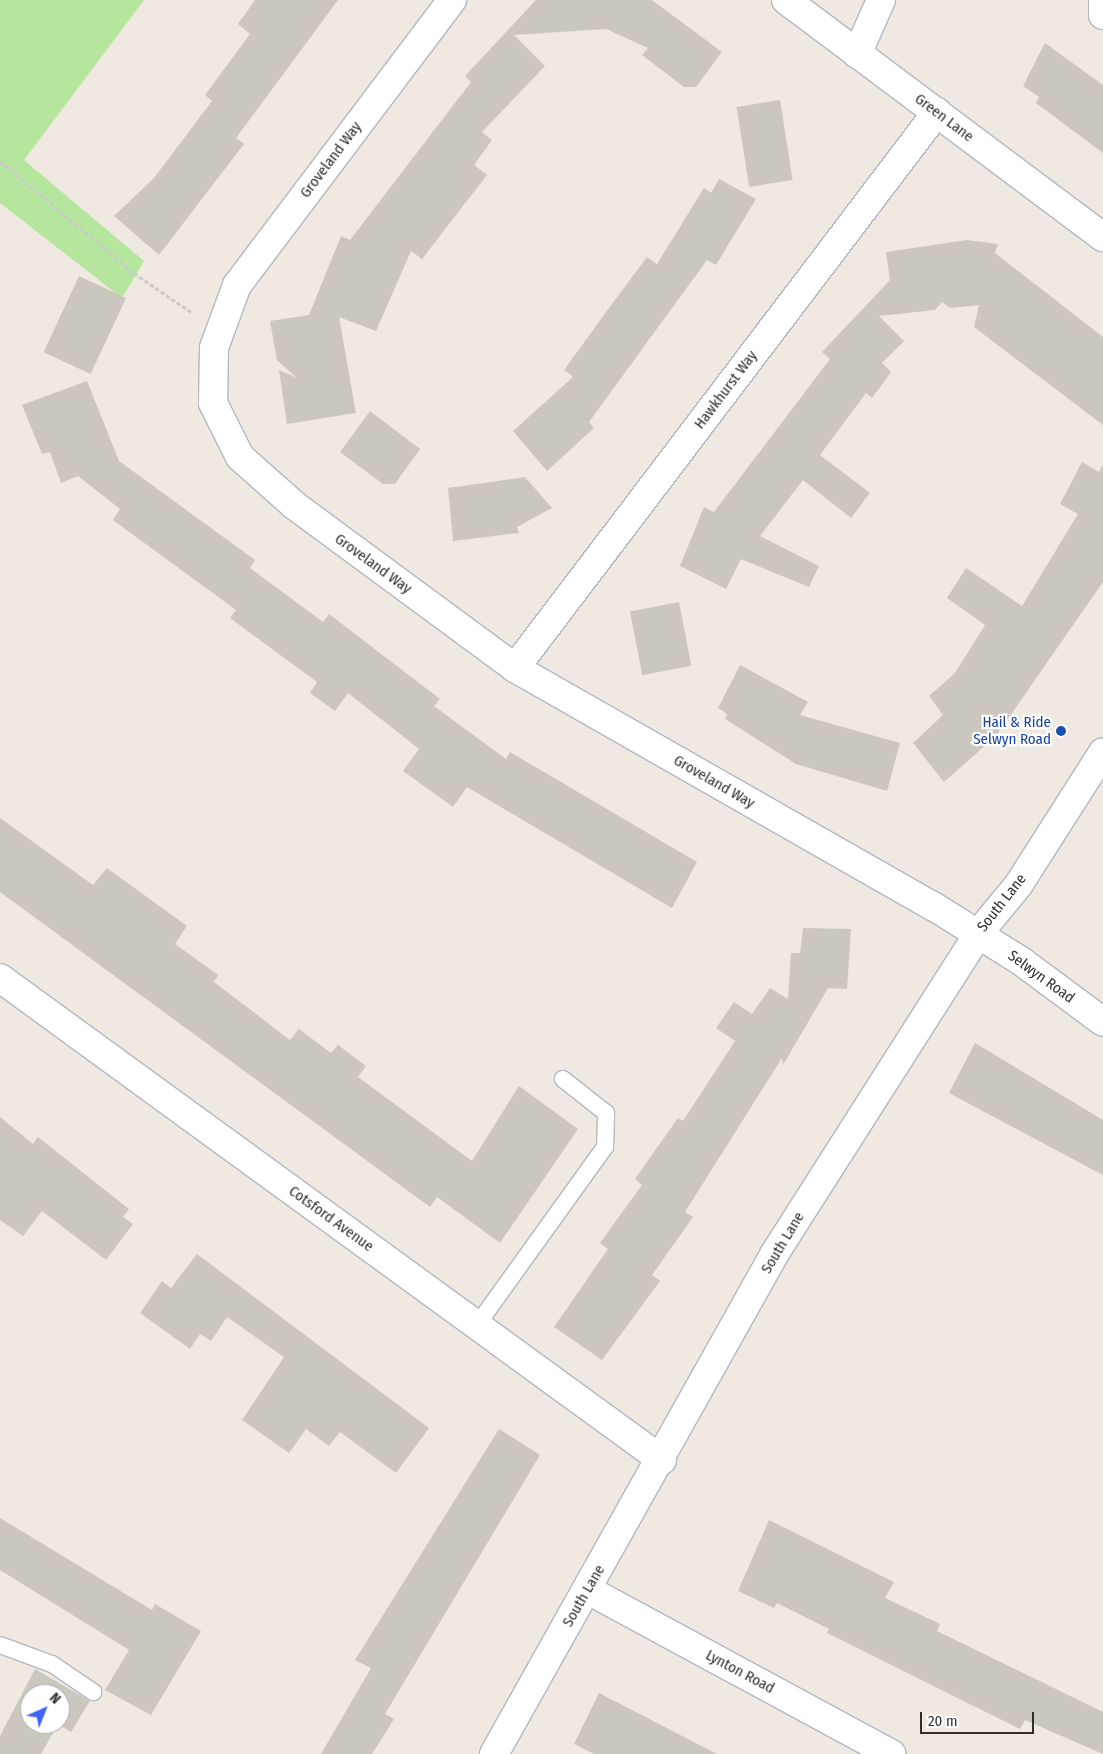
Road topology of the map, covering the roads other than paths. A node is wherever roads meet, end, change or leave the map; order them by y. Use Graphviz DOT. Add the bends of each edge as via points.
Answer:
graph roads {
  1 [pos="452,0"];
  2 [pos="786,0"];
  3 [pos="881,0"];
  4 [pos="1103,3"];
  5 [pos="1103,15"];
  6 [pos="857,54"];
  7 [pos="937,112"];
  8 [pos="1103,236"];
  9 [pos="515,668"];
  10 [pos="1103,752"];
  11 [pos="978,934"];
  12 [pos="0,978"];
  13 [pos="1103,1022"];
  14 [pos="563,1079"];
  15 [pos="477,1325"];
  16 [pos="662,1460"];
  17 [pos="588,1590"];
  18 [pos="0,1645"];
  19 [pos="93,1692"];
  20 [pos="494,1754"];
  21 [pos="891,1754"];
  1 -- 9 [label="street, Groveland Way" via="237,285 214,348 213,402 240,457 294,505"];
  2 -- 6 [label="street, Green Lane"];
  3 -- 6 [label="street"];
  4 -- 5 [label="street"];
  6 -- 7 [label="street, Green Lane"];
  7 -- 8 [label="street, Green Lane"];
  7 -- 9 [label="street, Hawkhurst Way"];
  9 -- 11 [label="street, Groveland Way"];
  10 -- 11 [label="street, South Lane" via="1019,884"];
  11 -- 13 [label="street, Selwyn Road"];
  11 -- 16 [label="street, South Lane" via="777,1250"];
  12 -- 15 [label="street, Cotsford Avenue"];
  14 -- 15 [label="lane" via="606,1113 605,1147"];
  15 -- 16 [label="street, Cotsford Avenue"];
  16 -- 17 [label="street, South Lane"];
  17 -- 20 [label="street, South Lane"];
  17 -- 21 [label="street, Lynton Road"];
  18 -- 19 [label="lane" via="52,1664"];
}
